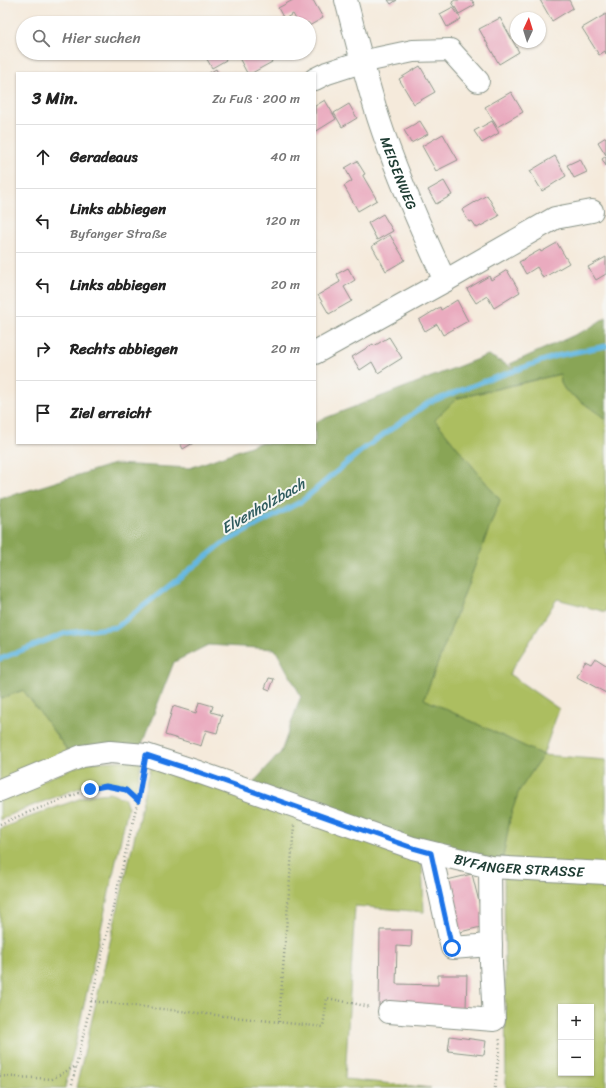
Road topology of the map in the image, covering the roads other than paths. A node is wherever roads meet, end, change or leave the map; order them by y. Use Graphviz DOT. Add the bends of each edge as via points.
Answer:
graph roads {
  1 [pos="346,0"];
  2 [pos="361,62"];
  3 [pos="316,79"];
  4 [pos="478,81"];
  5 [pos="592,211"];
  6 [pos="445,281"];
  7 [pos="316,352"];
  8 [pos="0,790"];
  9 [pos="431,853"];
  10 [pos="490,867"];
  11 [pos="606,872"];
  12 [pos="491,945"];
  13 [pos="389,1012"];
  1 -- 2 [label="street, MEISENWEG"];
  2 -- 3 [label="street"];
  2 -- 4 [label="street" via="413,51 450,50"];
  2 -- 6 [label="street, MEISENWEG" via="397,169"];
  5 -- 6 [label="street" via="555,218"];
  6 -- 7 [label="street"];
  8 -- 9 [label="street, BYFANGER STRASSE" via="82,756 110,752 146,755"];
  9 -- 10 [label="street, BYFANGER STRASSE"];
  9 -- 12 [label="street" via="452,948"];
  10 -- 11 [label="street, BYFANGER STRASSE"];
  10 -- 12 [label="street"];
  12 -- 13 [label="street" via="494,1020"];
}
